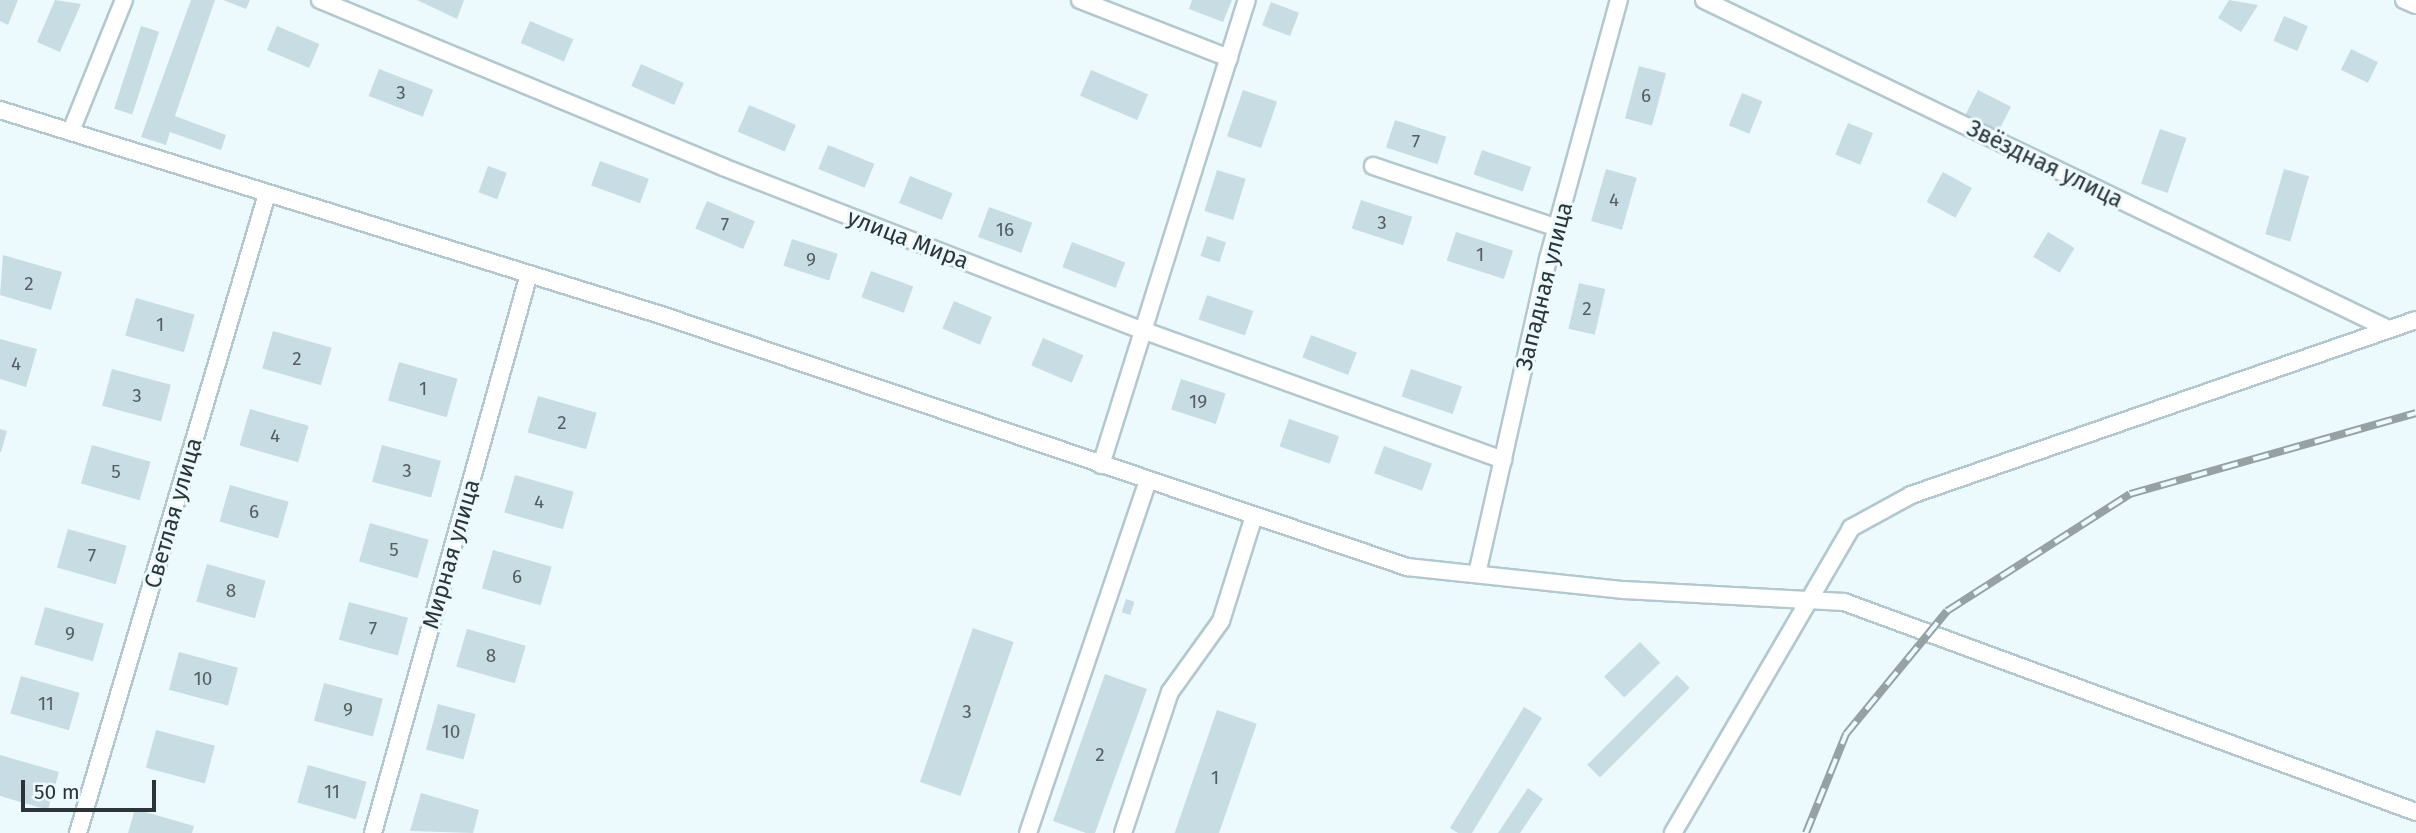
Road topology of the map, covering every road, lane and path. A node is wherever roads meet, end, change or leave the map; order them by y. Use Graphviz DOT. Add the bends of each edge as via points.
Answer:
graph roads {
  1 [pos="124,0"];
  2 [pos="320,0"];
  3 [pos="1080,0"];
  4 [pos="1247,0"];
  5 [pos="1619,0"];
  6 [pos="1704,0"];
  7 [pos="2404,0"];
  8 [pos="2416,5"];
  9 [pos="1229,58"];
  10 [pos="1,115"];
  11 [pos="71,131"];
  12 [pos="1373,166"];
  13 [pos="267,194"];
  14 [pos="1557,228"];
  15 [pos="529,274"];
  16 [pos="2416,320"];
  17 [pos="2386,328"];
  18 [pos="1142,330"];
  19 [pos="1503,460"];
  20 [pos="1101,465"];
  21 [pos="1148,481"];
  22 [pos="1254,516"];
  23 [pos="1477,574"];
  24 [pos="1809,599"];
  25 [pos="2416,812"];
  26 [pos="78,833"];
  27 [pos="373,833"];
  28 [pos="1028,833"];
  29 [pos="1123,833"];
  30 [pos="1673,833"];
  1 -- 11 [label="street"];
  2 -- 18 [label="street, улица Мира" via="723,167"];
  3 -- 9 [label="street"];
  4 -- 9 [label="street"];
  5 -- 14 [label="street, Западная улица"];
  6 -- 17 [label="street, Звёздная улица"];
  7 -- 8 [label="street"];
  9 -- 18 [label="street"];
  10 -- 11 [label="street"];
  11 -- 13 [label="street"];
  12 -- 14 [label="street"];
  13 -- 15 [label="street"];
  13 -- 26 [label="street, Светлая улица"];
  14 -- 19 [label="street, Западная улица"];
  15 -- 20 [label="street"];
  15 -- 27 [label="street, Мирная улица"];
  16 -- 17 [label="street"];
  17 -- 24 [label="street" via="1911,495 1851,528"];
  18 -- 19 [label="street, улица Мира"];
  18 -- 20 [label="street"];
  19 -- 23 [label="street, Западная улица"];
  20 -- 21 [label="street"];
  21 -- 22 [label="street"];
  21 -- 28 [label="street"];
  22 -- 23 [label="street" via="1407,567"];
  22 -- 29 [label="street" via="1222,621 1170,692"];
  23 -- 24 [label="street" via="1624,590"];
  24 -- 25 [label="street" via="1844,602"];
  24 -- 30 [label="street"];
}
